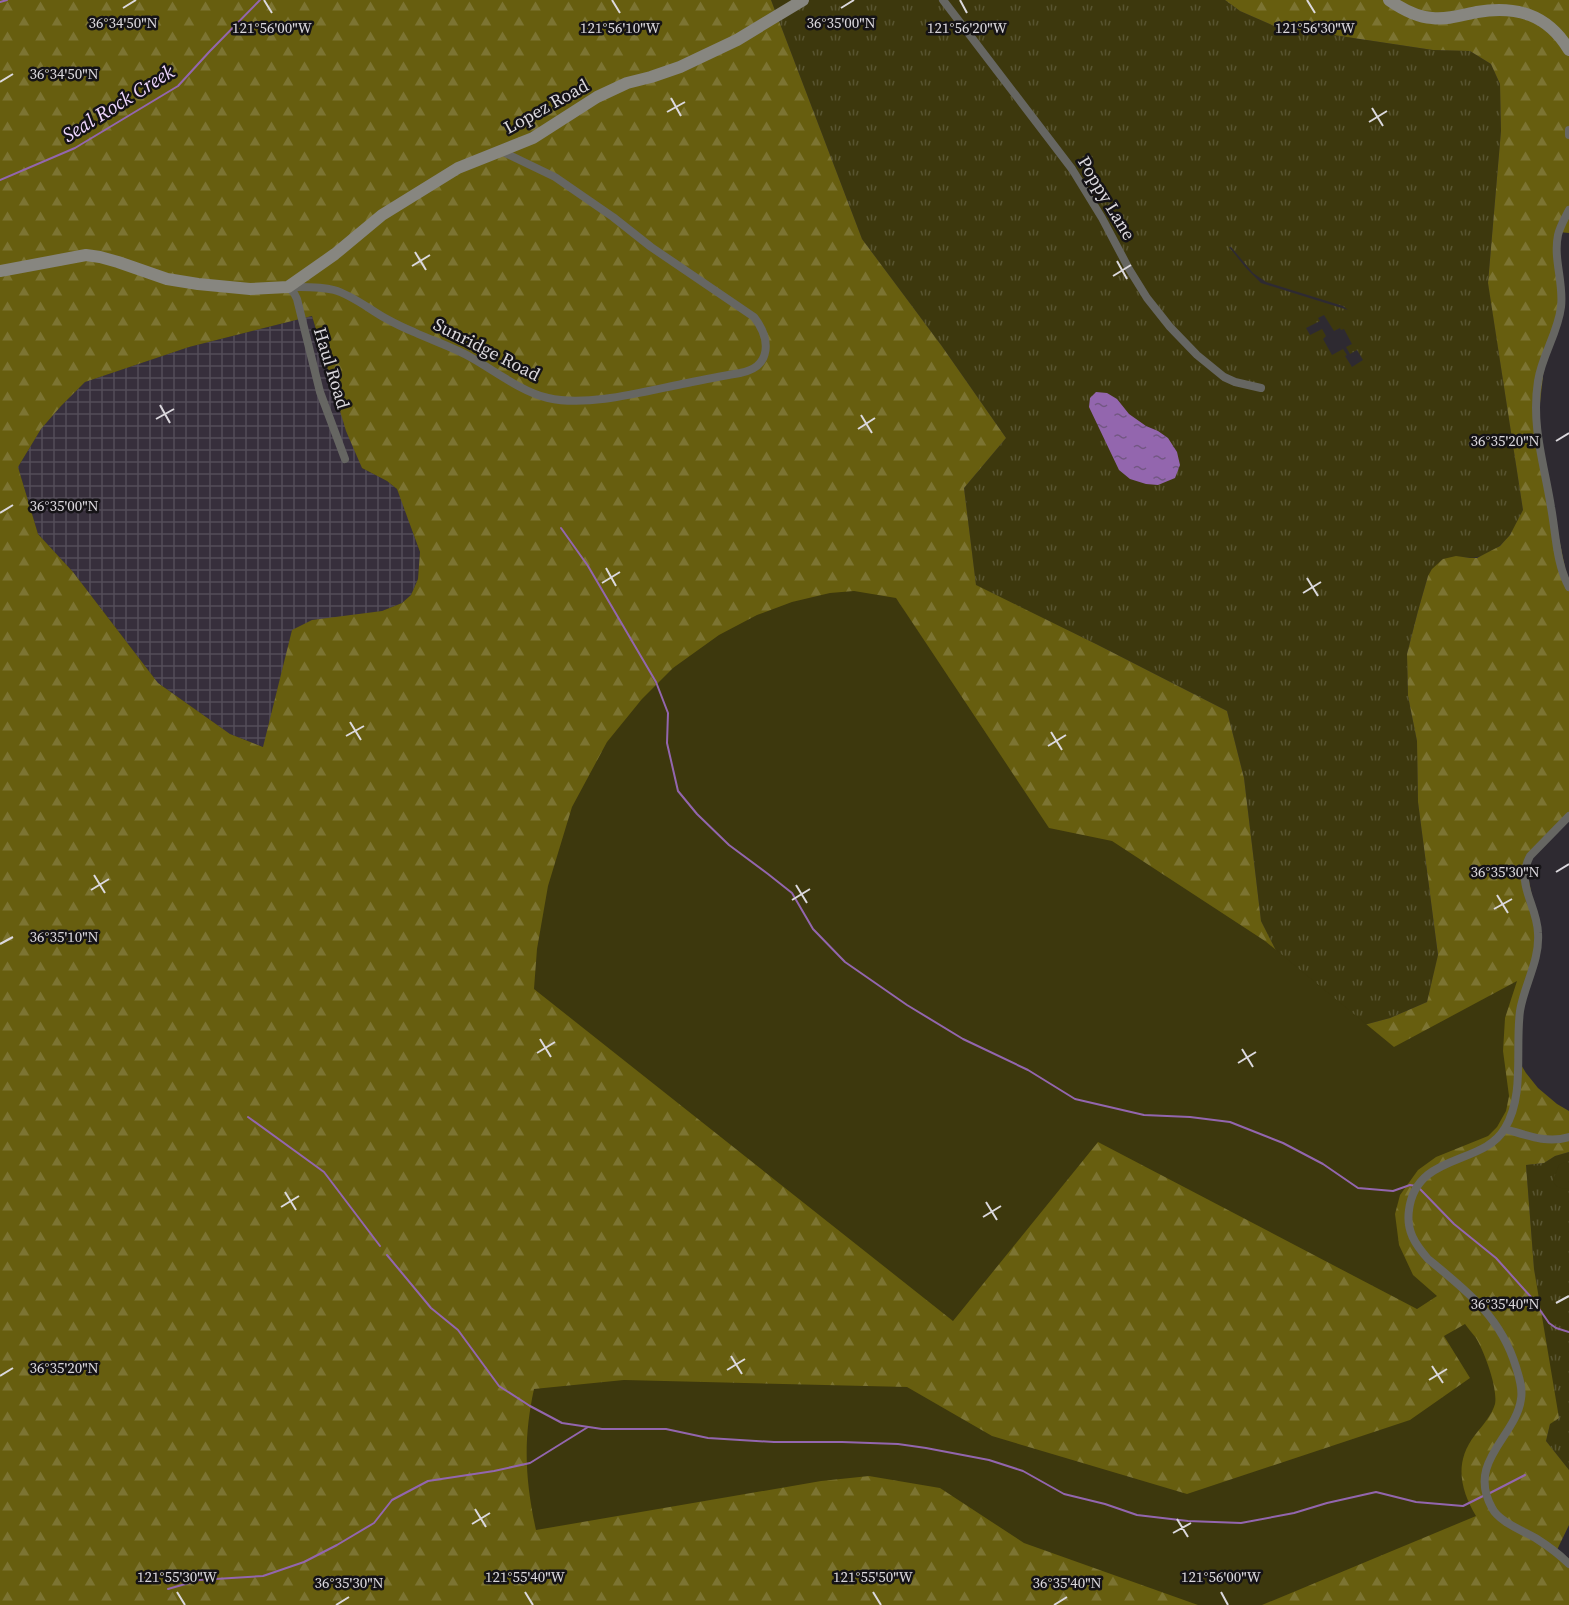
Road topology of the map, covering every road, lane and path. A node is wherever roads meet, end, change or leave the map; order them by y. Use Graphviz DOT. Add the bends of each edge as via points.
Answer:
graph roads {
  1 [pos="803,0"];
  2 [pos="943,0"];
  3 [pos="1389,0"];
  4 [pos="1569,50"];
  5 [pos="1569,130"];
  6 [pos="1569,135"];
  7 [pos="501,151"];
  8 [pos="1569,210"];
  9 [pos="0,271"];
  10 [pos="288,286"];
  11 [pos="1261,388"];
  12 [pos="345,459"];
  13 [pos="1569,587"];
  14 [pos="1569,816"];
  15 [pos="1505,1129"];
  16 [pos="1569,1137"];
  17 [pos="1569,1564"];
  1 -- 7 [label="street, Lopez Road" via="736,40 680,67 597,97 533,138"];
  2 -- 11 [label="street, Poppy Lane" via="1072,169 1129,269 1170,327 1224,377"];
  3 -- 4 [label="street" via="1409,12 1434,19 1499,9 1519,11 1549,27"];
  5 -- 6 [label="street"];
  7 -- 10 [label="street, Lopez Road" via="458,168 382,215"];
  7 -- 10 [label="street, Sunridge Road" via="555,177 754,317 766,342 762,361 748,371 641,393 583,400 550,398 396,324 336,290"];
  8 -- 13 [label="street" via="1558,236 1561,310 1540,371 1536,418 1558,552"];
  9 -- 10 [label="street, Sunridge Road" via="86,255 198,284 250,289"];
  10 -- 12 [label="street, Haul Road" via="297,300 320,392"];
  14 -- 15 [label="street" via="1537,847 1526,864 1525,885 1537,924 1538,947 1522,1000 1515,1106"];
  15 -- 16 [label="street" via="1547,1140"];
  15 -- 17 [label="street" via="1485,1146 1424,1178 1412,1195 1408,1227 1428,1259 1486,1310 1500,1330 1519,1376 1520,1407 1486,1472 1490,1505 1498,1516 1545,1544"];
}
